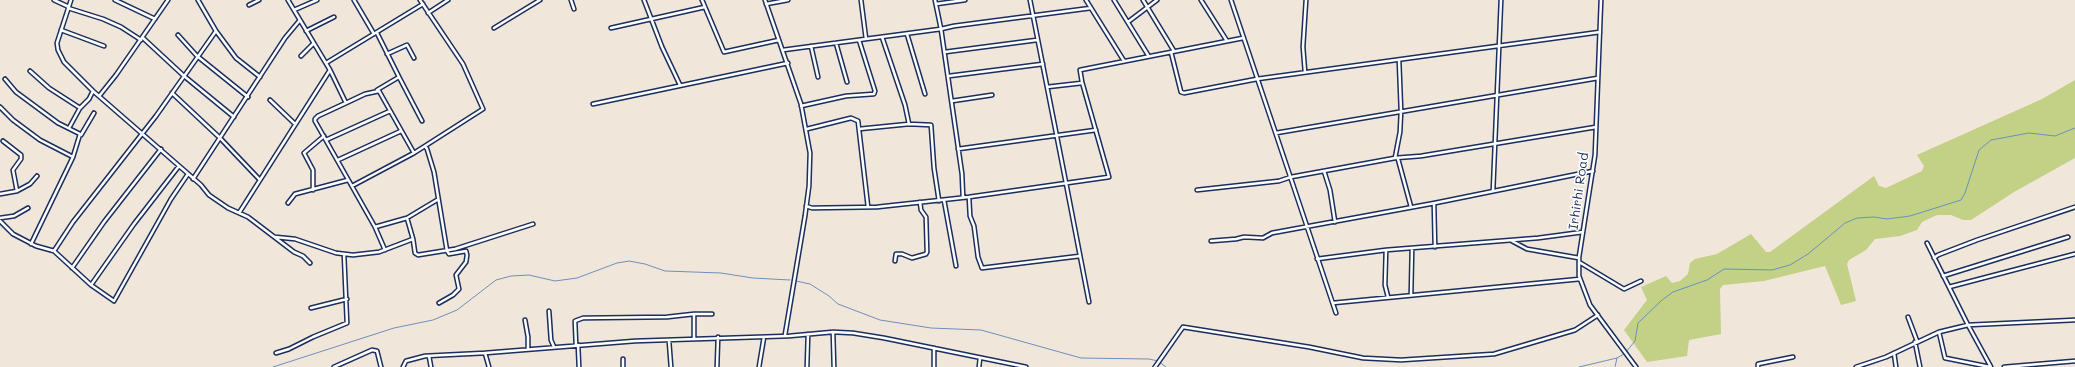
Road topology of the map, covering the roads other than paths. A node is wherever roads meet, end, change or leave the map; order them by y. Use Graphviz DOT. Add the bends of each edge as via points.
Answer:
graph roads {
  1 [pos="54,0"];
  2 [pos="70,0"];
  3 [pos="115,0"];
  4 [pos="168,0"];
  5 [pos="198,0"];
  6 [pos="259,0"];
  7 [pos="288,0"];
  8 [pos="317,0"];
  9 [pos="354,0"];
  10 [pos="420,0"];
  11 [pos="448,0"];
  12 [pos="540,0"];
  13 [pos="571,0"];
  14 [pos="644,0"];
  15 [pos="702,0"];
  16 [pos="765,0"];
  17 [pos="788,0"];
  18 [pos="861,0"];
  19 [pos="935,0"];
  20 [pos="965,0"];
  21 [pos="1030,0"];
  22 [pos="1086,0"];
  23 [pos="1114,0"];
  24 [pos="1143,0"];
  25 [pos="1157,0"];
  26 [pos="1200,0"];
  27 [pos="1231,0"];
  28 [pos="1306,0"];
  29 [pos="1501,0"];
  30 [pos="1601,0"];
  31 [pos="423,4"];
  32 [pos="766,4"];
  33 [pos="936,4"];
  34 [pos="249,5"];
  35 [pos="69,7"];
  36 [pos="705,7"];
  37 [pos="1091,8"];
  38 [pos="1148,8"];
  39 [pos="574,9"];
  40 [pos="294,10"];
  41 [pos="428,12"];
  42 [pos="1033,16"];
  43 [pos="334,17"];
  44 [pos="155,19"];
  45 [pos="651,19"];
  46 [pos="300,20"];
  47 [pos="1128,22"];
  48 [pos="494,28"];
  49 [pos="611,28"];
  50 [pos="942,29"];
  51 [pos="61,30"];
  52 [pos="216,31"];
  53 [pos="306,31"];
  54 [pos="1600,32"];
  55 [pos="376,34"];
  56 [pos="907,34"];
  57 [pos="178,35"];
  58 [pos="882,38"];
  59 [pos="1243,38"];
  60 [pos="142,39"];
  61 [pos="866,39"];
  62 [pos="779,40"];
  63 [pos="859,40"];
  64 [pos="1037,40"];
  65 [pos="1226,41"];
  66 [pos="836,43"];
  67 [pos="313,44"];
  68 [pos="104,46"];
  69 [pos="811,46"];
  70 [pos="1498,46"];
  71 [pos="783,50"];
  72 [pos="1172,51"];
  73 [pos="945,52"];
  74 [pos="387,54"];
  75 [pos="1148,55"];
  76 [pos="197,56"];
  77 [pos="301,56"];
  78 [pos="414,58"];
  79 [pos="1399,60"];
  80 [pos="1124,61"];
  81 [pos="326,63"];
  82 [pos="788,63"];
  83 [pos="1043,64"];
  84 [pos="30,71"];
  85 [pos="330,71"];
  86 [pos="1305,72"];
  87 [pos="184,76"];
  88 [pos="949,76"];
  89 [pos="260,77"];
  90 [pos="399,77"];
  91 [pos="818,77"];
  92 [pos="1598,78"];
  93 [pos="5,79"];
  94 [pos="1257,79"];
  95 [pos="847,82"];
  96 [pos="1082,83"];
  97 [pos="680,85"];
  98 [pos="1048,87"];
  99 [pos="376,90"];
  100 [pos="93,91"];
  101 [pos="172,93"];
  102 [pos="925,94"];
  103 [pos="100,95"];
  104 [pos="992,95"];
  105 [pos="1496,95"];
  106 [pos="248,97"];
  107 [pos="270,100"];
  108 [pos="952,101"];
  109 [pos="346,104"];
  110 [pos="593,104"];
  111 [pos="0,106"];
  112 [pos="801,106"];
  113 [pos="80,108"];
  114 [pos="390,111"];
  115 [pos="1401,111"];
  116 [pos="94,113"];
  117 [pos="234,117"];
  118 [pos="422,121"];
  119 [pos="294,123"];
  120 [pos="909,124"];
  121 [pos="1596,127"];
  122 [pos="69,129"];
  123 [pos="807,129"];
  124 [pos="859,129"];
  125 [pos="1096,130"];
  126 [pos="401,131"];
  127 [pos="144,133"];
  128 [pos="1276,133"];
  129 [pos="287,134"];
  130 [pos="324,136"];
  131 [pos="1056,136"];
  132 [pos="80,137"];
  133 [pos="220,138"];
  134 [pos="326,140"];
  135 [pos="3,141"];
  136 [pos="1495,144"];
  137 [pos="425,146"];
  138 [pos="958,148"];
  139 [pos="161,149"];
  140 [pos="414,153"];
  141 [pos="73,157"];
  142 [pos="1396,158"];
  143 [pos="338,160"];
  144 [pos="178,166"];
  145 [pos="1324,171"];
  146 [pos="1592,172"];
  147 [pos="188,174"];
  148 [pos="37,176"];
  149 [pos="1290,177"];
  150 [pos="194,179"];
  151 [pos="260,180"];
  152 [pos="348,180"];
  153 [pos="1066,183"];
  154 [pos="352,186"];
  155 [pos="313,190"];
  156 [pos="1197,190"];
  157 [pos="17,191"];
  158 [pos="1493,191"];
  159 [pos="0,194"];
  160 [pos="963,197"];
  161 [pos="969,197"];
  162 [pos="438,200"];
  163 [pos="944,200"];
  164 [pos="939,201"];
  165 [pos="920,202"];
  166 [pos="288,203"];
  167 [pos="1434,204"];
  168 [pos="806,206"];
  169 [pos="868,207"];
  170 [pos="1411,207"];
  171 [pos="2075,207"];
  172 [pos="28,208"];
  173 [pos="239,213"];
  174 [pos="407,218"];
  175 [pos="0,220"];
  176 [pos="1334,222"];
  177 [pos="533,224"];
  178 [pos="375,227"];
  179 [pos="1307,227"];
  180 [pos="1583,232"];
  181 [pos="274,237"];
  182 [pos="2068,237"];
  183 [pos="413,239"];
  184 [pos="1211,241"];
  185 [pos="1511,241"];
  186 [pos="31,244"];
  187 [pos="1927,244"];
  188 [pos="1435,247"];
  189 [pos="1412,248"];
  190 [pos="448,249"];
  191 [pos="385,250"];
  192 [pos="1386,250"];
  193 [pos="54,251"];
  194 [pos="344,254"];
  195 [pos="2075,254"];
  196 [pos="1080,256"];
  197 [pos="1578,258"];
  198 [pos="1934,258"];
  199 [pos="1317,259"];
  200 [pos="895,261"];
  201 [pos="1578,262"];
  202 [pos="310,263"];
  203 [pos="956,266"];
  204 [pos="72,268"];
  205 [pos="1943,276"];
  206 [pos="1580,279"];
  207 [pos="1641,281"];
  208 [pos="90,285"];
  209 [pos="1949,287"];
  210 [pos="1411,295"];
  211 [pos="1388,297"];
  212 [pos="347,299"];
  213 [pos="1089,302"];
  214 [pos="439,303"];
  215 [pos="1333,303"];
  216 [pos="311,308"];
  217 [pos="549,311"];
  218 [pos="1336,313"];
  219 [pos="694,314"];
  220 [pos="712,314"];
  221 [pos="1598,316"];
  222 [pos="1908,317"];
  223 [pos="525,320"];
  224 [pos="2075,320"];
  225 [pos="1968,326"];
  226 [pos="833,332"];
  227 [pos="1939,332"];
  228 [pos="808,334"];
  229 [pos="785,335"];
  230 [pos="764,337"];
  231 [pos="718,338"];
  232 [pos="694,339"];
  233 [pos="669,341"];
  234 [pos="1916,342"];
  235 [pos="577,345"];
  236 [pos="554,347"];
  237 [pos="934,348"];
  238 [pos="528,349"];
  239 [pos="276,353"];
  240 [pos="485,353"];
  241 [pos="1894,353"];
  242 [pos="429,356"];
  243 [pos="1793,357"];
  244 [pos="980,358"];
  245 [pos="623,359"];
  246 [pos="2075,361"];
  247 [pos="1869,363"];
  248 [pos="334,367"];
  249 [pos="381,367"];
  250 [pos="402,367"];
  251 [pos="431,367"];
  252 [pos="489,367"];
  253 [pos="579,367"];
  254 [pos="623,367"];
  255 [pos="671,367"];
  256 [pos="717,367"];
  257 [pos="759,367"];
  258 [pos="807,367"];
  259 [pos="834,367"];
  260 [pos="934,367"];
  261 [pos="979,367"];
  262 [pos="1025,367"];
  263 [pos="1155,367"];
  264 [pos="1636,367"];
  265 [pos="1758,367"];
  266 [pos="1856,367"];
  267 [pos="1870,367"];
  268 [pos="1896,367"];
  269 [pos="1920,367"];
  270 [pos="1990,367"];
  271 [pos="2004,367"];
  1 -- 35 [label="street"];
  2 -- 35 [label="street"];
  3 -- 44 [label="street"];
  4 -- 44 [label="street"];
  5 -- 52 [label="street"];
  6 -- 34 [label="street"];
  7 -- 40 [label="street"];
  8 -- 40 [label="street"];
  9 -- 55 [label="street"];
  10 -- 31 [label="street"];
  11 -- 41 [label="street"];
  12 -- 48 [label="street"];
  13 -- 39 [label="street"];
  14 -- 45 [label="street"];
  15 -- 36 [label="street"];
  16 -- 32 [label="street"];
  17 -- 32 [label="street"];
  18 -- 61 [label="street"];
  19 -- 33 [label="street"];
  20 -- 33 [label="street"];
  21 -- 42 [label="street"];
  22 -- 37 [label="street"];
  23 -- 47 [label="street"];
  24 -- 38 [label="street"];
  25 -- 38 [label="street"];
  26 -- 65 [label="street"];
  27 -- 59 [label="street"];
  28 -- 86 [label="street" via="1303,47"];
  29 -- 70 [label="street"];
  30 -- 54 [label="street, Irhirhi Road"];
  31 -- 41 [label="street"];
  31 -- 55 [label="street"];
  32 -- 62 [label="street"];
  33 -- 50 [label="street"];
  35 -- 51 [label="street"];
  35 -- 60 [label="street" via="109,22"];
  36 -- 45 [label="street"];
  36 -- 62 [label="street" via="724,52"];
  37 -- 42 [label="street"];
  37 -- 80 [label="street"];
  38 -- 47 [label="street"];
  38 -- 72 [label="street"];
  40 -- 46 [label="street"];
  41 -- 137 [label="street" via="463,64 483,110"];
  42 -- 50 [label="street"];
  42 -- 64 [label="street"];
  43 -- 53 [label="street"];
  44 -- 60 [label="street"];
  45 -- 49 [label="street"];
  45 -- 97 [label="street"];
  46 -- 53 [label="street"];
  46 -- 89 [label="street"];
  47 -- 75 [label="street"];
  50 -- 56 [label="street"];
  50 -- 73 [label="street"];
  51 -- 68 [label="street"];
  51 -- 100 [label="street" via="57,46 62,58"];
  52 -- 76 [label="street"];
  52 -- 89 [label="street" via="236,58"];
  53 -- 67 [label="street"];
  54 -- 70 [label="street"];
  54 -- 92 [label="street, Irhirhi Road"];
  55 -- 74 [label="street"];
  55 -- 81 [label="street"];
  56 -- 58 [label="street"];
  56 -- 102 [label="street"];
  57 -- 76 [label="street"];
  58 -- 61 [label="street"];
  58 -- 120 [label="street"];
  59 -- 65 [label="street"];
  59 -- 94 [label="street"];
  60 -- 87 [label="street"];
  60 -- 103 [label="street"];
  61 -- 63 [label="street"];
  62 -- 71 [label="street"];
  63 -- 66 [label="street"];
  63 -- 112 [label="street" via="874,94 846,96"];
  64 -- 73 [label="street"];
  64 -- 83 [label="street"];
  65 -- 72 [label="street"];
  66 -- 69 [label="street"];
  66 -- 95 [label="street"];
  67 -- 77 [label="street"];
  67 -- 81 [label="street"];
  69 -- 71 [label="street"];
  69 -- 91 [label="street"];
  70 -- 79 [label="street"];
  70 -- 105 [label="street"];
  71 -- 82 [label="street"];
  72 -- 75 [label="street"];
  72 -- 94 [label="street" via="1182,93"];
  73 -- 88 [label="street"];
  74 -- 78 [label="street" via="406,45"];
  74 -- 90 [label="street"];
  75 -- 80 [label="street"];
  76 -- 87 [label="street"];
  76 -- 106 [label="street"];
  79 -- 86 [label="street"];
  79 -- 115 [label="street"];
  80 -- 96 [label="street" via="1080,70"];
  81 -- 85 [label="street"];
  82 -- 97 [label="street"];
  82 -- 112 [label="street"];
  83 -- 88 [label="street"];
  83 -- 98 [label="street"];
  84 -- 113 [label="street" via="49,88"];
  85 -- 109 [label="street"];
  85 -- 119 [label="street"];
  85 -- 151 [label="street"];
  86 -- 94 [label="street"];
  87 -- 101 [label="street"];
  87 -- 117 [label="street"];
  88 -- 108 [label="street"];
  89 -- 106 [label="street"];
  90 -- 99 [label="street"];
  90 -- 118 [label="street"];
  92 -- 105 [label="street"];
  92 -- 121 [label="street, Irhirhi Road"];
  93 -- 122 [label="street" via="16,92"];
  94 -- 128 [label="street"];
  96 -- 98 [label="street"];
  96 -- 125 [label="street"];
  97 -- 110 [label="street"];
  98 -- 131 [label="street"];
  99 -- 109 [label="street"];
  99 -- 114 [label="street" via="380,92"];
  100 -- 103 [label="street"];
  100 -- 113 [label="street"];
  101 -- 127 [label="street"];
  101 -- 133 [label="street"];
  103 -- 127 [label="street"];
  104 -- 108 [label="street"];
  105 -- 115 [label="street"];
  105 -- 136 [label="street"];
  106 -- 117 [label="street"];
  107 -- 119 [label="street"];
  108 -- 138 [label="street"];
  109 -- 130 [label="street" via="315,119"];
  111 -- 141 [label="street" via="13,120 40,140"];
  112 -- 123 [label="street"];
  113 -- 122 [label="street"];
  114 -- 126 [label="street"];
  114 -- 134 [label="street"];
  115 -- 128 [label="street"];
  115 -- 142 [label="street"];
  116 -- 132 [label="street"];
  117 -- 133 [label="street"];
  119 -- 129 [label="street"];
  120 -- 124 [label="street"];
  120 -- 164 [label="street" via="931,125"];
  121 -- 136 [label="street"];
  121 -- 146 [label="street, Irhirhi Road"];
  122 -- 132 [label="street" via="80,134"];
  123 -- 124 [label="street" via="851,118 858,121"];
  123 -- 168 [label="street" via="810,161"];
  124 -- 169 [label="street"];
  125 -- 131 [label="street"];
  125 -- 153 [label="street" via="1109,177"];
  126 -- 140 [label="street"];
  126 -- 143 [label="street"];
  127 -- 139 [label="street"];
  127 -- 193 [label="street"];
  128 -- 149 [label="street"];
  130 -- 134 [label="street"];
  130 -- 155 [label="street" via="304,154 313,170"];
  131 -- 138 [label="street"];
  131 -- 153 [label="street"];
  132 -- 141 [label="street"];
  133 -- 150 [label="street"];
  133 -- 151 [label="street"];
  134 -- 143 [label="street"];
  135 -- 157 [label="street" via="21,155 13,170"];
  136 -- 142 [label="street"];
  136 -- 158 [label="street"];
  137 -- 140 [label="street"];
  137 -- 162 [label="street" via="434,172"];
  138 -- 160 [label="street"];
  139 -- 144 [label="street"];
  139 -- 204 [label="street"];
  140 -- 154 [label="street"];
  141 -- 186 [label="street"];
  142 -- 145 [label="street"];
  142 -- 170 [label="street"];
  143 -- 152 [label="street"];
  144 -- 147 [label="street"];
  144 -- 208 [label="street"];
  145 -- 149 [label="street"];
  145 -- 176 [label="street" via="1330,190"];
  146 -- 158 [label="street"];
  146 -- 180 [label="street, Irhirhi Road"];
  147 -- 150 [label="street"];
  147 -- 208 [label="street" via="115,301"];
  148 -- 157 [label="street" via="30,184"];
  149 -- 156 [label="street" via="1266,183"];
  149 -- 179 [label="street"];
  150 -- 173 [label="street" via="209,195"];
  151 -- 173 [label="street"];
  152 -- 154 [label="street"];
  152 -- 155 [label="street"];
  153 -- 161 [label="street"];
  153 -- 196 [label="street"];
  154 -- 178 [label="street"];
  155 -- 166 [label="street" via="295,194"];
  157 -- 159 [label="street"];
  158 -- 167 [label="street"];
  160 -- 161 [label="street"];
  160 -- 163 [label="street"];
  161 -- 196 [label="street" via="970,216 982,268"];
  162 -- 174 [label="street"];
  162 -- 190 [label="street"];
  163 -- 164 [label="street"];
  163 -- 203 [label="street"];
  164 -- 165 [label="street"];
  165 -- 169 [label="street"];
  165 -- 200 [label="street" via="926,218 926,254 912,258 896,254"];
  167 -- 170 [label="street"];
  167 -- 188 [label="street"];
  168 -- 169 [label="street"];
  168 -- 229 [label="street"];
  170 -- 176 [label="street"];
  171 -- 198 [label="street" via="1976,240"];
  172 -- 175 [label="street"];
  173 -- 181 [label="street"];
  174 -- 178 [label="street"];
  174 -- 183 [label="street"];
  175 -- 186 [label="street" via="9,232"];
  176 -- 179 [label="street"];
  177 -- 190 [label="street"];
  178 -- 191 [label="street"];
  179 -- 184 [label="street" via="1272,233 1263,238 1255,236"];
  179 -- 199 [label="street"];
  180 -- 185 [label="street"];
  180 -- 197 [label="street, Irhirhi Road"];
  181 -- 194 [label="street" via="295,239"];
  181 -- 202 [label="street"];
  182 -- 205 [label="street"];
  183 -- 190 [label="street" via="415,253 418,255"];
  183 -- 191 [label="street"];
  185 -- 188 [label="street"];
  185 -- 197 [label="street" via="1527,249"];
  186 -- 193 [label="street"];
  187 -- 198 [label="street"];
  188 -- 189 [label="street"];
  189 -- 192 [label="street"];
  189 -- 210 [label="street"];
  190 -- 214 [label="street" via="449,254 466,251 466,262 456,275 460,289"];
  191 -- 194 [label="street" via="364,255"];
  192 -- 199 [label="street"];
  192 -- 211 [label="street" via="1385,285"];
  193 -- 204 [label="street"];
  194 -- 212 [label="street"];
  195 -- 209 [label="street"];
  196 -- 213 [label="street"];
  197 -- 201 [label="street, Irhirhi Road"];
  198 -- 205 [label="street"];
  199 -- 215 [label="street"];
  201 -- 206 [label="street, Irhirhi Road"];
  201 -- 207 [label="street" via="1624,289"];
  204 -- 208 [label="street"];
  205 -- 209 [label="street"];
  206 -- 210 [label="street"];
  206 -- 221 [label="street, Irhirhi Road" via="1590,305"];
  209 -- 225 [label="street"];
  210 -- 211 [label="street"];
  211 -- 215 [label="street"];
  212 -- 216 [label="street"];
  212 -- 239 [label="street" via="346,324"];
  215 -- 218 [label="street"];
  217 -- 236 [label="street" via="551,340"];
  219 -- 220 [label="street"];
  219 -- 232 [label="street"];
  219 -- 235 [label="street" via="578,319"];
  221 -- 263 [label="street" via="1575,330 1494,354 1401,360 1363,358 1183,327"];
  221 -- 264 [label="street, Irhirhi Road"];
  222 -- 234 [label="street"];
  223 -- 238 [label="street"];
  224 -- 225 [label="street"];
  225 -- 227 [label="street"];
  225 -- 270 [label="street"];
  226 -- 228 [label="street"];
  226 -- 237 [label="street" via="853,333"];
  226 -- 259 [label="street"];
  227 -- 234 [label="street"];
  227 -- 270 [label="street" via="1945,358"];
  228 -- 229 [label="street"];
  228 -- 258 [label="street"];
  229 -- 230 [label="street"];
  230 -- 231 [label="street"];
  230 -- 257 [label="street"];
  231 -- 232 [label="street"];
  231 -- 256 [label="street"];
  232 -- 233 [label="street"];
  233 -- 235 [label="street"];
  233 -- 255 [label="street"];
  234 -- 241 [label="street"];
  234 -- 269 [label="street"];
  235 -- 236 [label="street"];
  235 -- 253 [label="street"];
  236 -- 238 [label="street"];
  237 -- 244 [label="street"];
  237 -- 260 [label="street"];
  238 -- 240 [label="street"];
  240 -- 242 [label="street"];
  240 -- 252 [label="street"];
  241 -- 247 [label="street"];
  241 -- 268 [label="street"];
  242 -- 250 [label="street" via="408,360"];
  242 -- 251 [label="street"];
  243 -- 265 [label="street" via="1758,364"];
  244 -- 261 [label="street"];
  244 -- 262 [label="street"];
  245 -- 254 [label="street"];
  246 -- 271 [label="street"];
  247 -- 266 [label="street"];
  247 -- 267 [label="street"];
  248 -- 249 [label="street" via="372,350 377,351"];
}
